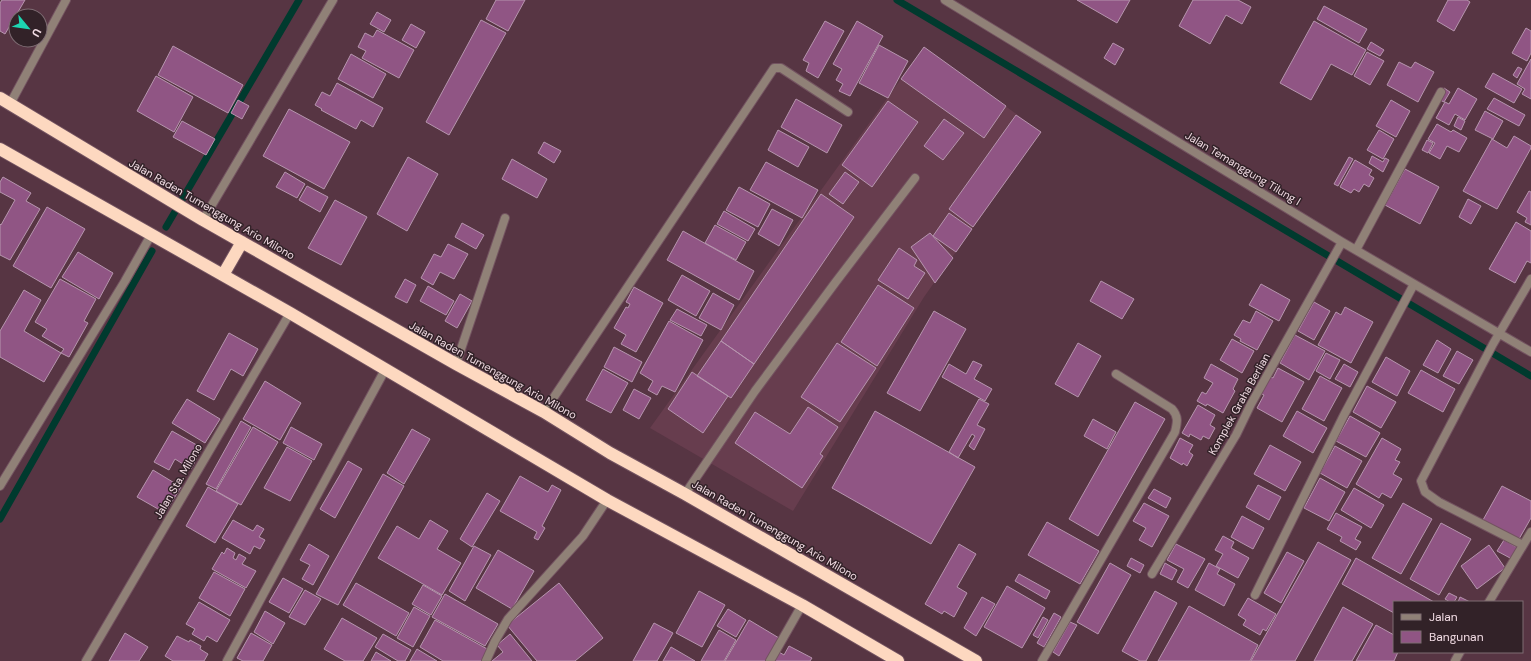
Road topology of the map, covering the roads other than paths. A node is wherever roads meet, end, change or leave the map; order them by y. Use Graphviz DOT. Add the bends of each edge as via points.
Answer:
graph roads {
  1 [pos="66,0"];
  2 [pos="333,0"];
  3 [pos="945,0"];
  4 [pos="1441,92"];
  5 [pos="5,101"];
  6 [pos="848,112"];
  7 [pos="0,149"];
  8 [pos="915,178"];
  9 [pos="505,218"];
  10 [pos="202,219"];
  11 [pos="156,238"];
  12 [pos="242,242"];
  13 [pos="1342,242"];
  14 [pos="1356,250"];
  15 [pos="223,275"];
  16 [pos="1531,279"];
  17 [pos="1414,284"];
  18 [pos="290,313"];
  19 [pos="1498,333"];
  20 [pos="1531,352"];
  21 [pos="456,364"];
  22 [pos="386,368"];
  23 [pos="1116,374"];
  24 [pos="544,412"];
  25 [pos="0,486"];
  26 [pos="685,494"];
  27 [pos="607,500"];
  28 [pos="1531,532"];
  29 [pos="1523,545"];
  30 [pos="1152,574"];
  31 [pos="1254,595"];
  32 [pos="1490,601"];
  33 [pos="802,605"];
  34 [pos="86,661"];
  35 [pos="227,661"];
  36 [pos="486,661"];
  37 [pos="770,661"];
  38 [pos="898,661"];
  39 [pos="976,661"];
  40 [pos="1042,661"];
  1 -- 5 [label="street"];
  2 -- 10 [label="street"];
  3 -- 13 [label="street, Jalan Temanggung Tilung I"];
  4 -- 14 [label="street"];
  5 -- 10 [label="highway, Jalan Raden Tumenggung Ario Milono"];
  6 -- 24 [label="street" via="781,68 774,68"];
  7 -- 11 [label="highway"];
  8 -- 26 [label="street" via="755,392"];
  9 -- 21 [label="street"];
  10 -- 12 [label="highway, Jalan Raden Tumenggung Ario Milono"];
  11 -- 15 [label="highway"];
  11 -- 25 [label="street" via="126,281"];
  12 -- 15 [label="highway"];
  12 -- 21 [label="highway, Jalan Raden Tumenggung Ario Milono"];
  13 -- 14 [label="street, Jalan Temanggung Tilung I"];
  13 -- 30 [label="street, Komplek Graha Berlian" via="1236,435"];
  14 -- 17 [label="street, Jalan Temanggung Tilung I"];
  15 -- 18 [label="highway"];
  16 -- 19 [label="street"];
  17 -- 19 [label="street, Jalan Temanggung Tilung I"];
  17 -- 31 [label="street" via="1344,415"];
  18 -- 22 [label="highway"];
  18 -- 34 [label="street, Jalan Sta. Milono"];
  19 -- 20 [label="street, Jalan Temanggung Tilung I"];
  19 -- 29 [label="street" via="1420,481 1425,492 1439,502"];
  21 -- 24 [label="highway, Jalan Raden Tumenggung Ario Milono"];
  22 -- 27 [label="highway"];
  22 -- 35 [label="street"];
  23 -- 40 [label="street" via="1172,409 1178,421 1175,432"];
  24 -- 26 [label="highway, Jalan Raden Tumenggung Ario Milono" via="610,453"];
  26 -- 39 [label="highway, Jalan Raden Tumenggung Ario Milono"];
  27 -- 33 [label="highway"];
  27 -- 36 [label="street" via="583,536 508,619"];
  28 -- 29 [label="street"];
  29 -- 32 [label="street"];
  33 -- 37 [label="street"];
  33 -- 38 [label="highway"];
}
